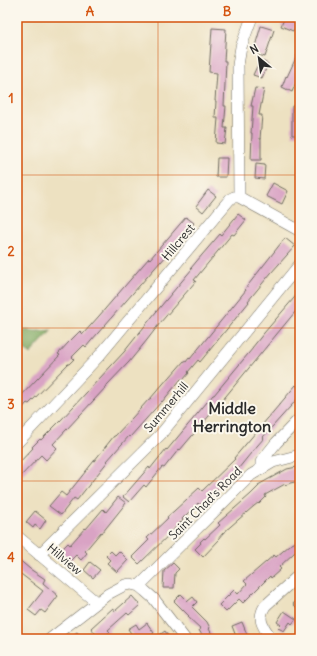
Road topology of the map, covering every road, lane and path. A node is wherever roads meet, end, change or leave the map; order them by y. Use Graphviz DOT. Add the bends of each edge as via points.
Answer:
graph roads {
  1 [pos="252,17"];
  2 [pos="239,197"];
  3 [pos="300,231"];
  4 [pos="300,264"];
  5 [pos="300,418"];
  6 [pos="17,443"];
  7 [pos="276,443"];
  8 [pos="300,455"];
  9 [pos="286,457"];
  10 [pos="262,468"];
  11 [pos="17,536"];
  12 [pos="39,555"];
  13 [pos="300,574"];
  14 [pos="139,586"];
  15 [pos="96,602"];
  16 [pos="50,639"];
  17 [pos="185,639"];
  18 [pos="272,639"];
  1 -- 2 [label="street" via="241,47 238,65"];
  2 -- 3 [label="street"];
  2 -- 6 [label="street, Hillcrest" via="230,199 100,356"];
  4 -- 12 [label="street, Summerhill" via="161,434"];
  5 -- 7 [label="street"];
  7 -- 9 [label="street"];
  7 -- 10 [label="street" via="261,462"];
  8 -- 9 [label="street, Saint Chad's Road"];
  9 -- 10 [label="street, Saint Chad's Road"];
  10 -- 14 [label="street, Saint Chad's Road" via="251,475"];
  11 -- 12 [label="street, Hillview"];
  12 -- 15 [label="street, Hillview"];
  13 -- 18 [label="street" via="262,610 263,626"];
  14 -- 15 [label="street" via="125,585"];
  14 -- 17 [label="street" via="154,599"];
  15 -- 16 [label="street"];
}
